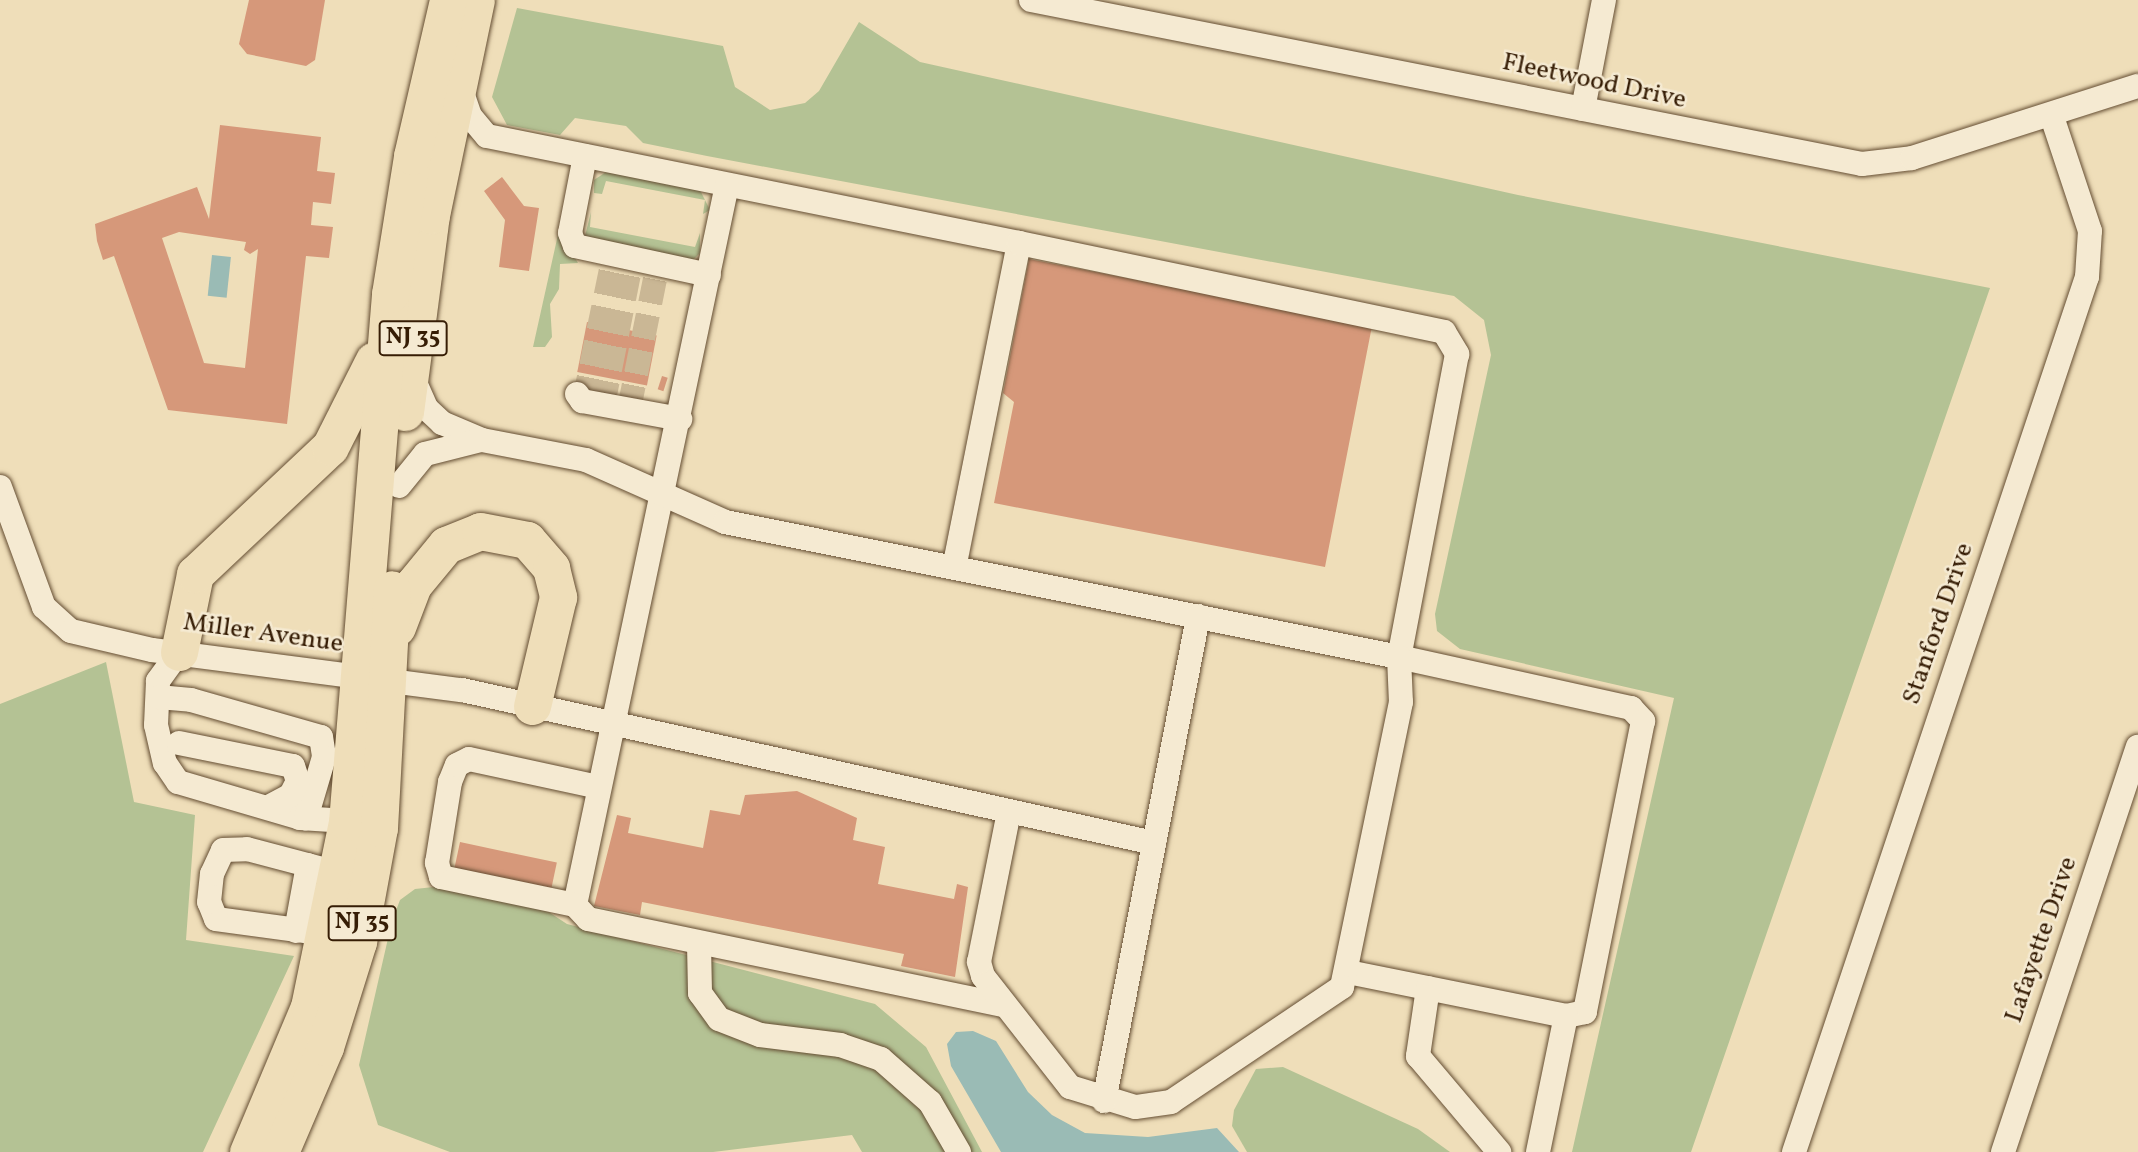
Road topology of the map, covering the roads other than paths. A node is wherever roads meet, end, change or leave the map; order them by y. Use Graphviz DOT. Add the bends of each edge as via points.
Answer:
graph roads {
  1 [pos="448,0"];
  2 [pos="476,0"];
  3 [pos="1031,0"];
  4 [pos="1604,0"];
  5 [pos="457,81"];
  6 [pos="2138,86"];
  7 [pos="1583,109"];
  8 [pos="2051,114"];
  9 [pos="585,156"];
  10 [pos="727,185"];
  11 [pos="1019,243"];
  12 [pos="709,275"];
  13 [pos="387,322"];
  14 [pos="410,368"];
  15 [pos="577,394"];
  16 [pos="680,419"];
  17 [pos="482,440"];
  18 [pos="399,486"];
  19 [pos="0,487"];
  20 [pos="664,496"];
  21 [pos="954,568"];
  22 [pos="1198,616"];
  23 [pos="178,652"];
  24 [pos="1399,657"];
  25 [pos="381,668"];
  26 [pos="168,700"];
  27 [pos="532,706"];
  28 [pos="610,726"];
  29 [pos="179,743"];
  30 [pos="2138,747"];
  31 [pos="179,780"];
  32 [pos="598,787"];
  33 [pos="270,806"];
  34 [pos="1009,812"];
  35 [pos="306,818"];
  36 [pos="347,821"];
  37 [pos="1154,843"];
  38 [pos="323,869"];
  39 [pos="575,905"];
  40 [pos="311,932"];
  41 [pos="699,944"];
  42 [pos="1347,972"];
  43 [pos="1428,988"];
  44 [pos="1005,1006"];
  45 [pos="1566,1016"];
  46 [pos="1104,1101"];
  47 [pos="248,1152"];
  48 [pos="280,1152"];
  49 [pos="959,1152"];
  50 [pos="1499,1152"];
  51 [pos="1538,1152"];
  52 [pos="1794,1152"];
  53 [pos="2003,1152"];
  1 -- 13 [label="highway, NJ 35" via="412,156"];
  2 -- 5 [label="highway, NJ 35"];
  3 -- 7 [label="street, Fleetwood Drive"];
  4 -- 7 [label="street"];
  5 -- 9 [label="street" via="470,116 487,136"];
  5 -- 14 [label="highway, NJ 35"];
  6 -- 8 [label="street, Fleetwood Drive"];
  7 -- 8 [label="street, Fleetwood Drive" via="1862,164 1912,158"];
  8 -- 52 [label="street, Stanford Drive" via="2090,231 2087,277"];
  9 -- 10 [label="street"];
  9 -- 12 [label="street" via="573,243"];
  10 -- 11 [label="street"];
  10 -- 12 [label="street"];
  11 -- 21 [label="street"];
  11 -- 24 [label="street" via="1444,331 1457,354"];
  12 -- 16 [label="street"];
  13 -- 23 [label="highway" via="358,401 330,447 195,574"];
  13 -- 25 [label="highway, NJ 35"];
  14 -- 17 [label="street" via="426,408 442,424"];
  14 -- 18 [label="highway, NJ 35"];
  15 -- 16 [label="street" via="582,401"];
  16 -- 20 [label="street"];
  17 -- 18 [label="street" via="425,454"];
  17 -- 20 [label="street" via="586,460"];
  18 -- 25 [label="highway, NJ 35"];
  19 -- 23 [label="street, Miller Avenue" via="50,618 71,631"];
  20 -- 21 [label="street" via="754,530"];
  20 -- 28 [label="street"];
  21 -- 22 [label="street"];
  22 -- 24 [label="street"];
  22 -- 37 [label="street"];
  23 -- 25 [label="street, Miller Avenue"];
  23 -- 26 [label="street" via="158,681"];
  24 -- 42 [label="street" via="1401,702"];
  24 -- 45 [label="street" via="1631,708 1643,721 1588,1003 1585,1012"];
  25 -- 27 [label="street, Miller Avenue"];
  25 -- 27 [label="highway" via="413,585 446,545 480,531 513,534 540,552 558,597"];
  25 -- 36 [label="highway, NJ 35"];
  25 -- 48 [label="highway, NJ 35" via="379,828 358,942 325,1048"];
  26 -- 29 [label="street"];
  26 -- 31 [label="street" via="156,726"];
  26 -- 35 [label="street" via="191,700 321,737 324,757"];
  27 -- 28 [label="street, Miller Avenue"];
  28 -- 32 [label="street"];
  28 -- 34 [label="street, Miller Avenue"];
  29 -- 31 [label="street"];
  29 -- 33 [label="street" via="293,766 298,781 291,795"];
  30 -- 53 [label="street, Lafayette Drive"];
  31 -- 33 [label="street"];
  32 -- 39 [label="street"];
  32 -- 39 [label="street" via="464,760 451,775 441,841 441,877"];
  33 -- 35 [label="street"];
  34 -- 37 [label="street, Miller Avenue"];
  34 -- 44 [label="street" via="979,962"];
  35 -- 36 [label="street"];
  36 -- 38 [label="highway, NJ 35"];
  37 -- 46 [label="street"];
  38 -- 40 [label="highway, NJ 35"];
  38 -- 40 [label="street" via="247,849 223,850 212,874 209,902 216,919"];
  39 -- 41 [label="street" via="588,919"];
  40 -- 47 [label="highway, NJ 35" via="293,1052"];
  41 -- 44 [label="street"];
  41 -- 49 [label="street" via="700,993 719,1019 760,1035 840,1045 881,1059 930,1102"];
  42 -- 43 [label="street"];
  42 -- 46 [label="street" via="1336,993 1181,1098 1147,1107"];
  43 -- 45 [label="street"];
  43 -- 50 [label="street" via="1418,1056"];
  44 -- 46 [label="street" via="1061,1079"];
  45 -- 51 [label="street"];
}
